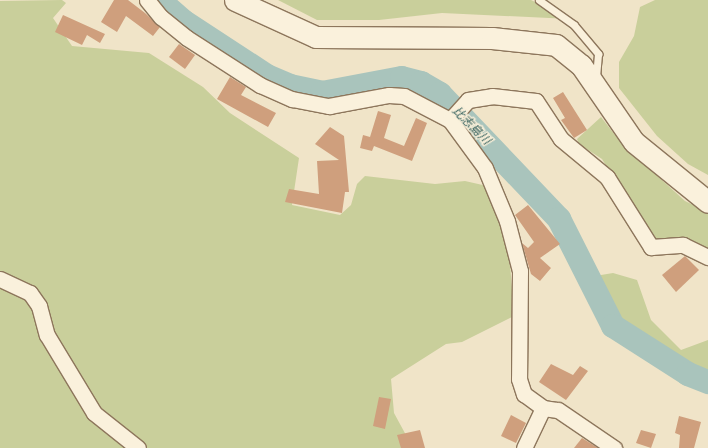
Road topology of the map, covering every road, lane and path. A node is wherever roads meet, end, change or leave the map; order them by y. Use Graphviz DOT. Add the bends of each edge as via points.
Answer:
graph roads {
  1 [pos="147,0"];
  2 [pos="235,0"];
  3 [pos="539,0"];
  4 [pos="595,90"];
  5 [pos="450,120"];
  6 [pos="708,202"];
  7 [pos="708,257"];
  8 [pos="0,279"];
  9 [pos="543,408"];
  10 [pos="138,448"];
  11 [pos="524,448"];
  12 [pos="614,448"];
  1 -- 5 [label="street" via="161,17 187,38 260,85 292,99 329,106 366,102 389,95 404,96"];
  2 -- 4 [label="street" via="316,37 492,38 556,45 581,65"];
  3 -- 4 [label="lane" via="574,25 598,54"];
  4 -- 6 [label="street" via="634,142"];
  5 -- 7 [label="street" via="468,100 492,96 536,101 561,139 607,177 651,247 683,245"];
  5 -- 9 [label="street" via="484,168 507,221 520,271 519,379 524,394"];
  8 -- 10 [label="street" via="30,293 39,306 47,335 94,413"];
  9 -- 11 [label="street"];
  9 -- 12 [label="street" via="558,410"];
}
